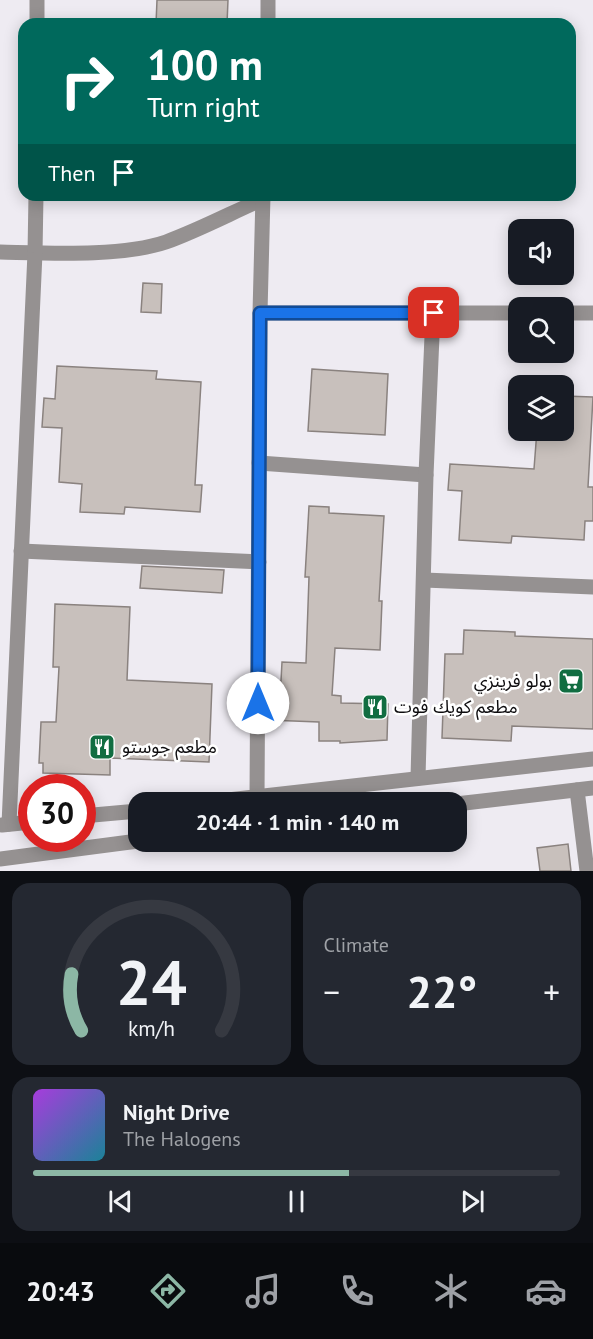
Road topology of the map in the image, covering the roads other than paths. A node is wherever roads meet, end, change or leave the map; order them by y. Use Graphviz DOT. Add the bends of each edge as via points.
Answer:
graph roads {
  1 [pos="37,0"];
  2 [pos="268,0"];
  3 [pos="37,18"];
  4 [pos="268,18"];
  5 [pos="36,201"];
  6 [pos="254,201"];
  7 [pos="263,201"];
  8 [pos="0,252"];
  9 [pos="35,253"];
  10 [pos="260,313"];
  11 [pos="434,313"];
  12 [pos="508,313"];
  13 [pos="574,313"];
  14 [pos="593,313"];
  15 [pos="259,463"];
  16 [pos="426,475"];
  17 [pos="21,551"];
  18 [pos="259,562"];
  19 [pos="424,579"];
  20 [pos="593,587"];
  21 [pos="593,759"];
  22 [pos="418,778"];
  23 [pos="593,789"];
  24 [pos="577,790"];
  25 [pos="258,792"];
  26 [pos="300,792"];
  27 [pos="467,803"];
  28 [pos="128,812"];
  29 [pos="96,815"];
  30 [pos="5,825"];
  31 [pos="128,842"];
  32 [pos="0,859"];
  33 [pos="587,871"];
  1 -- 3 [label="street"];
  2 -- 4 [label="street"];
  5 -- 9 [label="street"];
  6 -- 9 [label="street" via="165,243 137,249"];
  7 -- 10 [label="street"];
  8 -- 9 [label="street"];
  9 -- 17 [label="street"];
  10 -- 11 [label="street"];
  10 -- 15 [label="street"];
  11 -- 12 [label="street"];
  11 -- 16 [label="street"];
  13 -- 14 [label="street"];
  15 -- 16 [label="street"];
  15 -- 18 [label="street"];
  16 -- 19 [label="street"];
  17 -- 18 [label="street"];
  17 -- 30 [label="street"];
  18 -- 25 [label="street"];
  19 -- 20 [label="street"];
  19 -- 22 [label="street"];
  21 -- 22 [label="street"];
  22 -- 26 [label="street"];
  23 -- 24 [label="street"];
  24 -- 27 [label="street"];
  24 -- 33 [label="street"];
  28 -- 29 [label="street"];
  31 -- 32 [label="street"];
}
